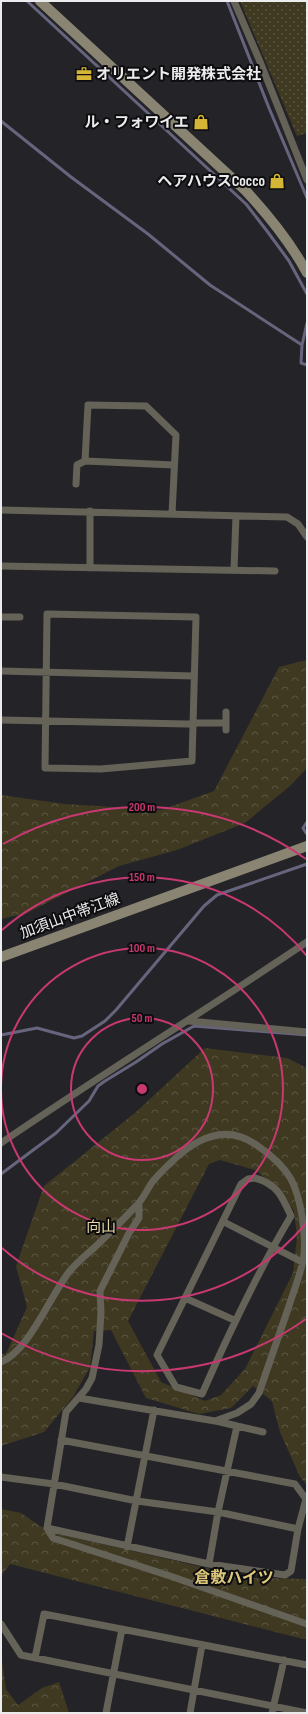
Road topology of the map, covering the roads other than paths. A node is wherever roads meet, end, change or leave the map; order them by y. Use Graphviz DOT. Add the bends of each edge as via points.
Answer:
graph roads {
  1 [pos="40,1"];
  2 [pos="234,1"];
  3 [pos="307,180"];
  4 [pos="307,273"];
  5 [pos="85,461"];
  6 [pos="174,465"];
  7 [pos="76,484"];
  8 [pos="1,510"];
  9 [pos="90,511"];
  10 [pos="172,514"];
  11 [pos="236,516"];
  12 [pos="307,537"];
  13 [pos="1,566"];
  14 [pos="90,568"];
  15 [pos="234,570"];
  16 [pos="275,571"];
  17 [pos="1,617"];
  18 [pos="20,617"];
  19 [pos="1,671"];
  20 [pos="46,672"];
  21 [pos="194,676"];
  22 [pos="226,712"];
  23 [pos="1,720"];
  24 [pos="45,721"];
  25 [pos="193,723"];
  26 [pos="307,846"];
  27 [pos="307,942"];
  28 [pos="1,957"];
  29 [pos="189,1021"];
  30 [pos="307,1032"];
  31 [pos="1,1143"];
  32 [pos="139,1203"];
  33 [pos="224,1222"];
  34 [pos="273,1247"];
  35 [pos="302,1262"];
  36 [pos="185,1298"];
  37 [pos="234,1320"];
  38 [pos="1,1362"];
  39 [pos="79,1398"];
  40 [pos="154,1410"];
  41 [pos="215,1421"];
  42 [pos="238,1426"];
  43 [pos="263,1432"];
  44 [pos="61,1440"];
  45 [pos="146,1455"];
  46 [pos="227,1470"];
  47 [pos="1,1477"];
  48 [pos="54,1484"];
  49 [pos="137,1501"];
  50 [pos="218,1512"];
  51 [pos="47,1528"];
  52 [pos="298,1529"];
  53 [pos="127,1547"];
  54 [pos="209,1564"];
  55 [pos="1,1624"];
  56 [pos="307,1624"];
  57 [pos="122,1629"];
  58 [pos="202,1645"];
  59 [pos="35,1658"];
  60 [pos="284,1660"];
  61 [pos="307,1665"];
  62 [pos="114,1673"];
  63 [pos="194,1691"];
  64 [pos="273,1709"];
  65 [pos="106,1713"];
  66 [pos="190,1713"];
  67 [pos="307,1713"];
  1 -- 4 [label="street" via="246,191 265,211"];
  2 -- 3 [label="street"];
  5 -- 6 [label="street"];
  5 -- 6 [label="street" via="88,405 146,406 176,435"];
  5 -- 7 [label="street" via="77,466"];
  6 -- 10 [label="street"];
  8 -- 9 [label="street"];
  9 -- 10 [label="street"];
  9 -- 14 [label="street"];
  10 -- 11 [label="street"];
  11 -- 12 [label="street" via="287,517 298,524"];
  11 -- 15 [label="street"];
  13 -- 14 [label="street"];
  14 -- 15 [label="street"];
  15 -- 16 [label="street"];
  17 -- 18 [label="street"];
  19 -- 20 [label="street"];
  20 -- 21 [label="street"];
  20 -- 21 [label="street" via="47,614 196,617"];
  20 -- 24 [label="street"];
  21 -- 25 [label="street"];
  22 -- 25 [label="street" via="226,727"];
  23 -- 24 [label="street"];
  24 -- 25 [label="street"];
  24 -- 25 [label="street" via="45,768 101,769 192,761"];
  26 -- 28 [label="street, 加須山中帯江線"];
  27 -- 29 [label="street"];
  29 -- 30 [label="street"];
  29 -- 31 [label="street"];
  32 -- 35 [label="street" via="152,1183 173,1160 204,1139 221,1134 234,1134 248,1139 276,1159 292,1181 305,1237"];
  32 -- 38 [label="street" via="70,1270 32,1332 17,1351"];
  32 -- 39 [label="street" via="139,1218 100,1291 99,1345 92,1378"];
  33 -- 34 [label="street"];
  33 -- 34 [label="street" via="241,1184 255,1178 265,1181 281,1194 291,1216"];
  33 -- 36 [label="street"];
  34 -- 35 [label="street"];
  34 -- 37 [label="street"];
  35 -- 41 [label="street" via="259,1393 251,1404"];
  36 -- 37 [label="street"];
  36 -- 37 [label="street" via="157,1355 176,1387 202,1394"];
  39 -- 40 [label="street"];
  39 -- 44 [label="street" via="66,1412"];
  40 -- 41 [label="street"];
  40 -- 45 [label="street"];
  41 -- 42 [label="street"];
  42 -- 43 [label="street"];
  42 -- 46 [label="street"];
  44 -- 45 [label="street"];
  44 -- 48 [label="street"];
  45 -- 46 [label="street"];
  45 -- 49 [label="street"];
  46 -- 50 [label="street"];
  46 -- 52 [label="street" via="295,1484 306,1499"];
  47 -- 48 [label="street"];
  48 -- 49 [label="street"];
  48 -- 51 [label="street"];
  49 -- 50 [label="street"];
  49 -- 53 [label="street"];
  50 -- 52 [label="street"];
  50 -- 54 [label="street"];
  51 -- 53 [label="street"];
  51 -- 56 [label="street" via="53,1538"];
  52 -- 54 [label="street" via="291,1572 285,1575"];
  53 -- 54 [label="street"];
  55 -- 59 [label="street" via="21,1655"];
  57 -- 58 [label="street"];
  57 -- 59 [label="street" via="44,1614"];
  57 -- 62 [label="street"];
  58 -- 60 [label="street"];
  58 -- 63 [label="street"];
  59 -- 62 [label="street"];
  60 -- 61 [label="street"];
  60 -- 64 [label="street"];
  62 -- 63 [label="street"];
  62 -- 65 [label="street"];
  63 -- 64 [label="street"];
  63 -- 66 [label="street"];
  64 -- 67 [label="street"];
}
